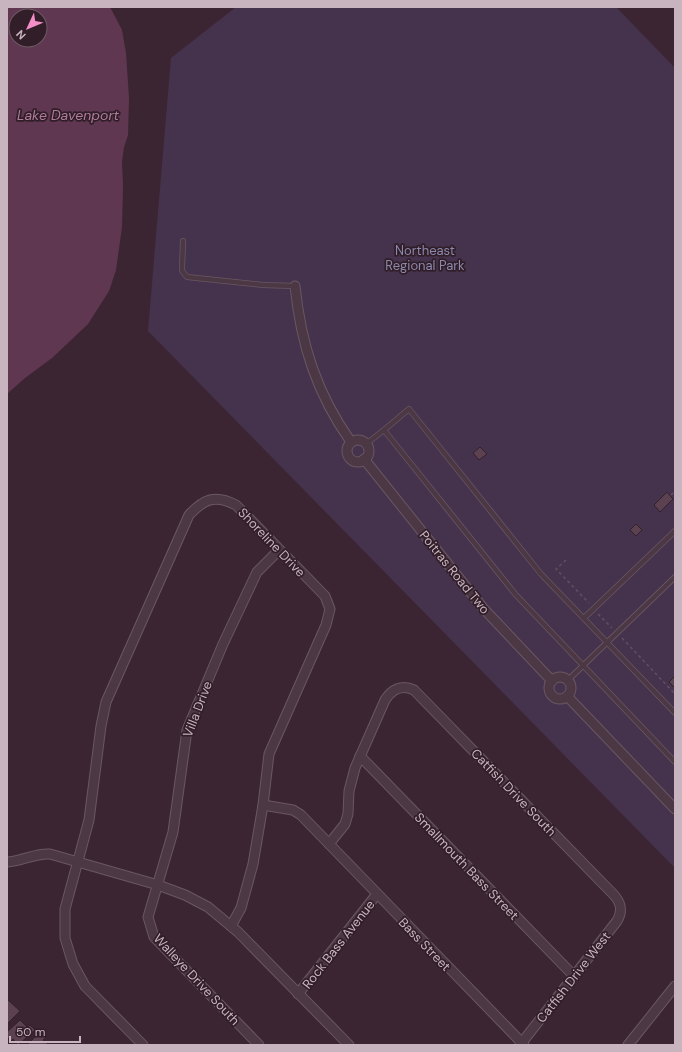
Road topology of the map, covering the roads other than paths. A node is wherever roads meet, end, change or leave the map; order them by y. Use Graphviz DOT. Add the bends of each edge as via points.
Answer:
graph roads {
  1 [pos="183,241"];
  2 [pos="295,286"];
  3 [pos="384,430"];
  4 [pos="351,442"];
  5 [pos="366,444"];
  6 [pos="364,459"];
  7 [pos="675,531"];
  8 [pos="279,550"];
  9 [pos="675,577"];
  10 [pos="584,618"];
  11 [pos="607,643"];
  12 [pos="583,666"];
  13 [pos="552,680"];
  14 [pos="567,681"];
  15 [pos="567,696"];
  16 [pos="675,713"];
  17 [pos="360,756"];
  18 [pos="675,762"];
  19 [pos="263,805"];
  20 [pos="675,809"];
  21 [pos="329,844"];
  22 [pos="7,862"];
  23 [pos="77,862"];
  24 [pos="158,885"];
  25 [pos="378,894"];
  26 [pos="621,908"];
  27 [pos="231,926"];
  28 [pos="574,976"];
  29 [pos="675,986"];
  30 [pos="298,994"];
  31 [pos="341,1037"];
  32 [pos="522,1044"];
  33 [pos="142,1045"];
  34 [pos="259,1045"];
  35 [pos="334,1045"];
  36 [pos="348,1045"];
  37 [pos="628,1045"];
  1 -- 2 [label="lane" via="182,270 187,276"];
  2 -- 4 [label="street" via="301,331 310,364 328,405"];
  3 -- 5 [label="lane"];
  3 -- 10 [label="lane" via="409,409 541,574"];
  3 -- 12 [label="lane" via="516,595"];
  4 -- 5 [label="street" via="357,440"];
  4 -- 6 [label="street" via="347,448 350,457 356,461"];
  5 -- 6 [label="street" via="369,451"];
  6 -- 13 [label="street, Poitras Road Two" via="483,608"];
  7 -- 10 [label="lane"];
  8 -- 19 [label="street, Shoreline Drive" via="325,596 330,609 326,625 269,754"];
  8 -- 23 [label="street, Shoreline Drive" via="236,505 227,500 206,501 199,504 189,515 106,702 89,820"];
  8 -- 24 [label="street, Villa Drive" via="257,572 187,730 177,814"];
  9 -- 11 [label="lane"];
  10 -- 11 [label="lane"];
  11 -- 12 [label="lane"];
  11 -- 16 [label="lane"];
  12 -- 14 [label="lane"];
  12 -- 18 [label="lane"];
  13 -- 14 [label="street" via="562,678"];
  13 -- 15 [label="street" via="549,690 552,696 558,699"];
  14 -- 15 [label="street" via="570,692"];
  15 -- 20 [label="street"];
  17 -- 21 [label="street" via="349,791 345,824"];
  17 -- 26 [label="street, Catfish Drive South" via="385,700 391,692 400,687 410,688 419,694 614,895"];
  17 -- 28 [label="street, Smallmouth Bass Street"];
  19 -- 21 [label="street, Bass Street" via="296,812"];
  19 -- 27 [label="street, Shoreline Drive" via="253,864 241,908"];
  21 -- 25 [label="street, Bass Street"];
  22 -- 23 [label="street" via="45,854"];
  23 -- 24 [label="street"];
  23 -- 33 [label="street, Shoreline Drive" via="65,908 65,938 73,964 85,986"];
  24 -- 27 [label="street" via="200,902"];
  24 -- 34 [label="street, Walleye Drive South" via="148,917 154,938"];
  25 -- 30 [label="street, Rock Bass Avenue"];
  25 -- 32 [label="street, Bass Street"];
  26 -- 28 [label="street, Catfish Drive West" via="617,921"];
  27 -- 30 [label="street"];
  28 -- 32 [label="street, Catfish Drive West"];
  29 -- 37 [label="street"];
  30 -- 31 [label="street"];
  31 -- 35 [label="street"];
  31 -- 36 [label="street"];
}
